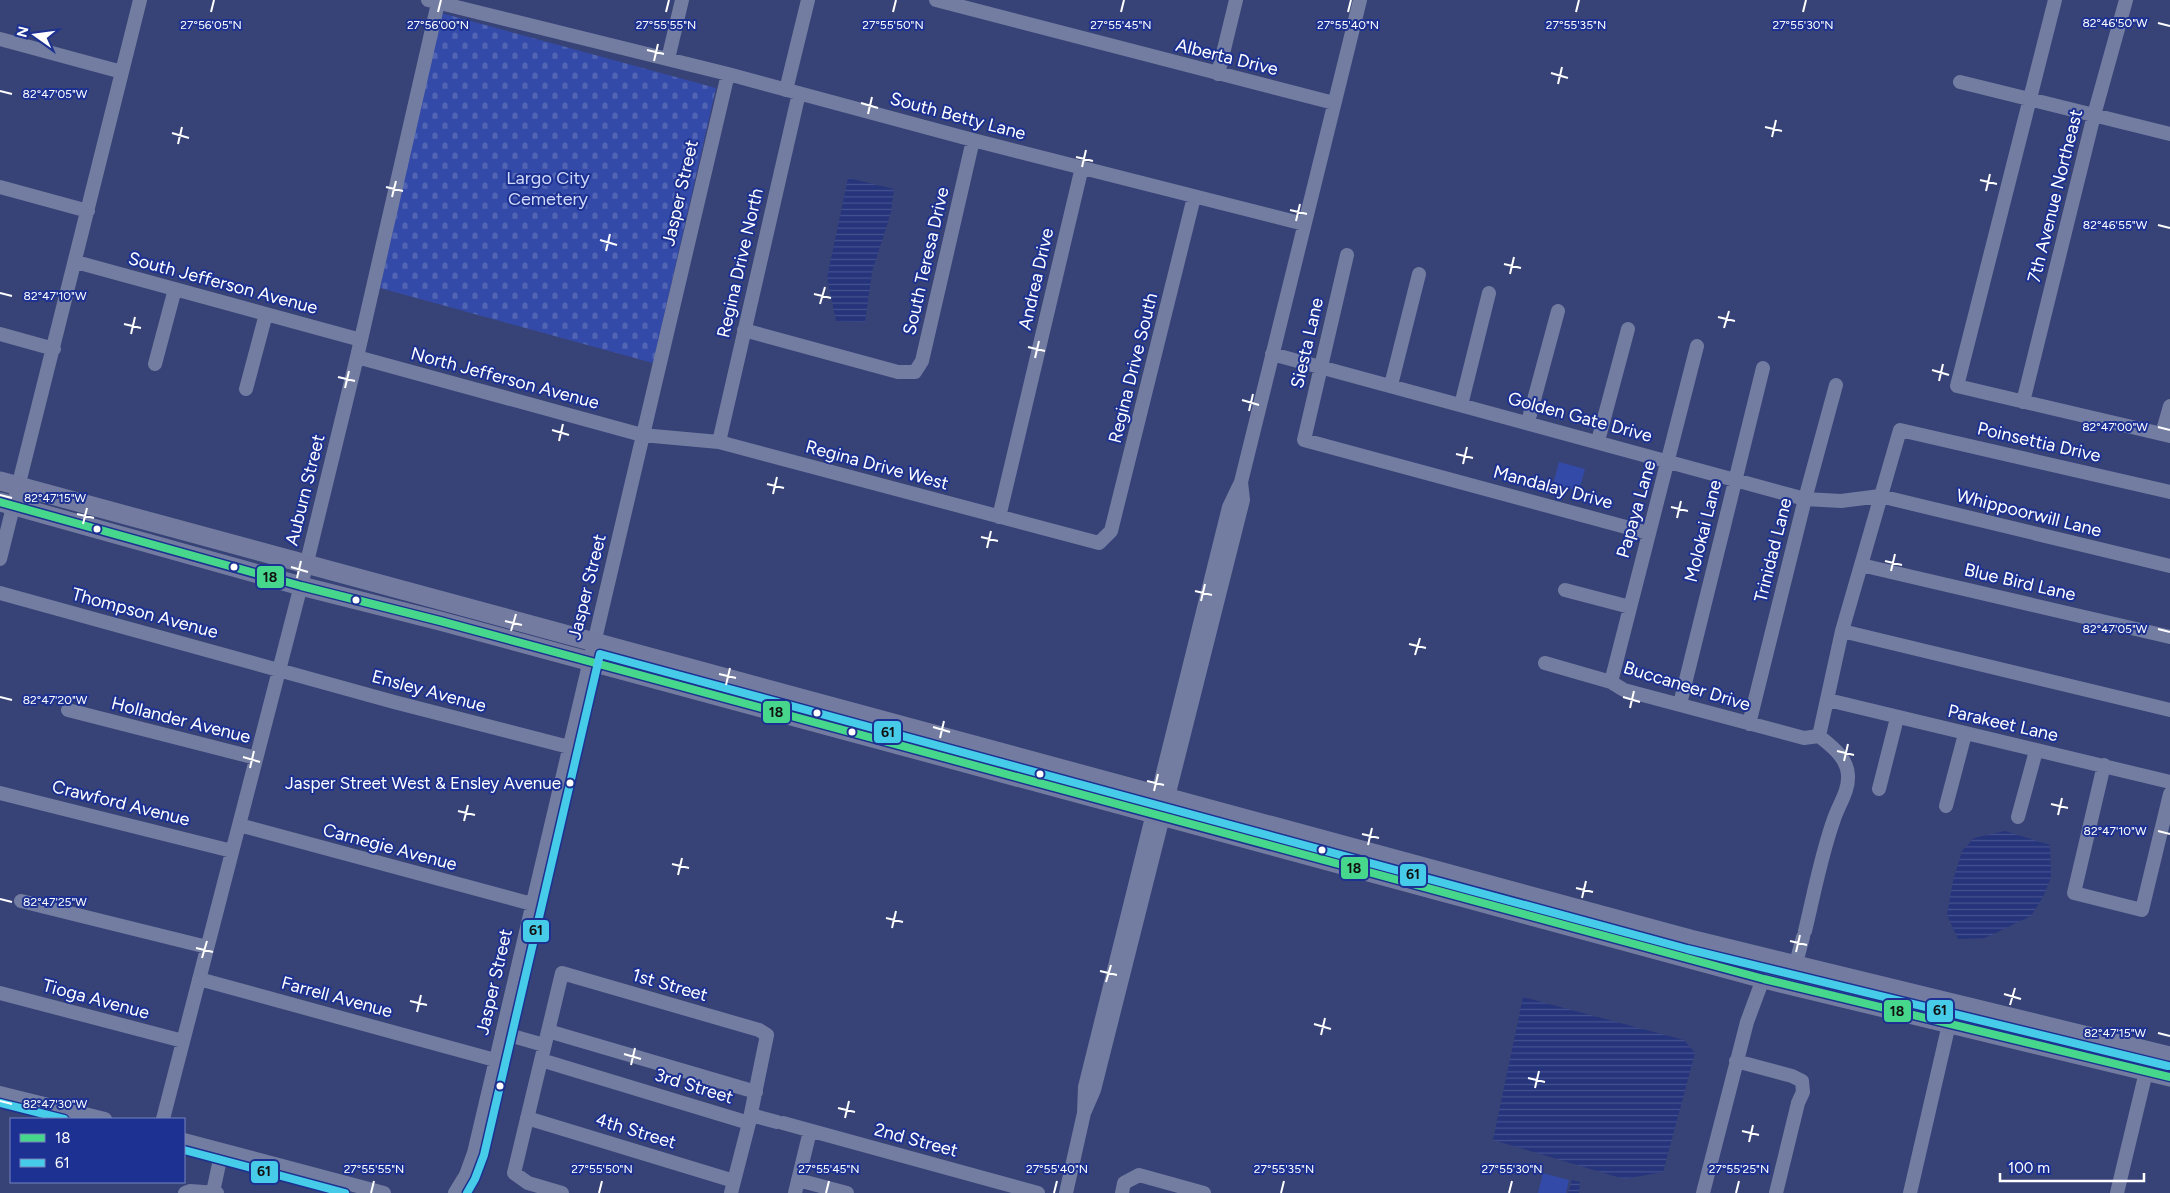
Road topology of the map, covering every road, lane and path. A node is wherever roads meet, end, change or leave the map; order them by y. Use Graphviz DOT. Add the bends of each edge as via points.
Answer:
graph roads {
  1 [pos="140,0"];
  2 [pos="682,0"];
  3 [pos="808,0"];
  4 [pos="936,0"];
  5 [pos="1236,0"];
  6 [pos="1360,0"];
  7 [pos="2055,0"];
  8 [pos="2126,0"];
  9 [pos="433,1"];
  10 [pos="0,39"];
  11 [pos="668,59"];
  12 [pos="122,72"];
  13 [pos="728,74"];
  14 [pos="1218,74"];
  15 [pos="1960,82"];
  16 [pos="793,92"];
  17 [pos="2029,99"];
  18 [pos="1334,103"];
  19 [pos="2094,116"];
  20 [pos="2170,134"];
  21 [pos="973,140"];
  22 [pos="1082,167"];
  23 [pos="0,188"];
  24 [pos="1194,197"];
  25 [pos="88,211"];
  26 [pos="1304,224"];
  27 [pos="1347,255"];
  28 [pos="76,262"];
  29 [pos="1419,274"];
  30 [pos="176,289"];
  31 [pos="1489,293"];
  32 [pos="1558,311"];
  33 [pos="266,314"];
  34 [pos="1628,329"];
  35 [pos="744,330"];
  36 [pos="0,334"];
  37 [pos="361,340"];
  38 [pos="1698,346"];
  39 [pos="54,349"];
  40 [pos="1272,354"];
  41 [pos="357,357"];
  42 [pos="155,364"];
  43 [pos="1321,366"];
  44 [pos="1763,368"];
  45 [pos="1391,385"];
  46 [pos="1836,385"];
  47 [pos="246,389"];
  48 [pos="2023,402"];
  49 [pos="1461,404"];
  50 [pos="2170,406"];
  51 [pos="1528,422"];
  52 [pos="2166,435"];
  53 [pos="642,436"];
  54 [pos="1304,440"];
  55 [pos="1598,441"];
  56 [pos="719,442"];
  57 [pos="1669,462"];
  58 [pos="1734,480"];
  59 [pos="0,481"];
  60 [pos="19,486"];
  61 [pos="2170,492"];
  62 [pos="1880,496"];
  63 [pos="1805,499"];
  64 [pos="7,504"];
  65 [pos="999,517"];
  66 [pos="1648,533"];
  67 [pos="1100,543"];
  68 [pos="0,559"];
  69 [pos="1861,565"];
  70 [pos="306,566"];
  71 [pos="2170,566"];
  72 [pos="301,586"];
  73 [pos="1565,590"];
  74 [pos="0,593"];
  75 [pos="1630,607"];
  76 [pos="1842,631"];
  77 [pos="2170,637"];
  78 [pos="593,642"];
  79 [pos="588,662"];
  80 [pos="1545,663"];
  81 [pos="280,670"];
  82 [pos="1611,682"];
  83 [pos="1828,700"];
  84 [pos="1680,704"];
  85 [pos="68,710"];
  86 [pos="2170,710"];
  87 [pos="779,713"];
  88 [pos="1897,718"];
  89 [pos="887,721"];
  90 [pos="1749,724"];
  91 [pos="1965,734"];
  92 [pos="1819,736"];
  93 [pos="872,738"];
  94 [pos="569,747"];
  95 [pos="992,750"];
  96 [pos="2036,751"];
  97 [pos="256,758"];
  98 [pos="2104,765"];
  99 [pos="2170,782"];
  100 [pos="1879,789"];
  101 [pos="0,793"];
  102 [pos="2170,794"];
  103 [pos="1163,796"];
  104 [pos="1946,806"];
  105 [pos="1158,816"];
  106 [pos="2018,817"];
  107 [pos="239,825"];
  108 [pos="232,851"];
  109 [pos="1354,869"];
  110 [pos="1464,878"];
  111 [pos="1499,887"];
  112 [pos="21,901"];
  113 [pos="1474,901"];
  114 [pos="532,904"];
  115 [pos="1122,934"];
  116 [pos="207,947"];
  117 [pos="1770,960"];
  118 [pos="1795,966"];
  119 [pos="198,979"];
  120 [pos="1764,979"];
  121 [pos="1790,985"];
  122 [pos="0,993"];
  123 [pos="1117,998"];
  124 [pos="1948,1003"];
  125 [pos="1891,1009"];
  126 [pos="1984,1012"];
  127 [pos="1949,1024"];
  128 [pos="502,1033"];
  129 [pos="546,1038"];
  130 [pos="183,1041"];
  131 [pos="2170,1056"];
  132 [pos="495,1060"];
  133 [pos="541,1060"];
  134 [pos="1736,1061"];
  135 [pos="2146,1072"];
  136 [pos="2170,1077"];
  137 [pos="0,1092"];
  138 [pos="756,1092"];
  139 [pos="1084,1113"];
  140 [pos="101,1118"];
  141 [pos="163,1118"];
  142 [pos="527,1118"];
  143 [pos="750,1119"];
  144 [pos="810,1131"];
  145 [pos="185,1140"];
  146 [pos="222,1150"];
  147 [pos="797,1186"];
  148 [pos="334,1187"];
  149 [pos="733,1187"];
  150 [pos="527,1188"];
  151 [pos="1019,1191"];
  152 [pos="215,1192"];
  153 [pos="185,1193"];
  154 [pos="384,1193"];
  155 [pos="455,1193"];
  156 [pos="562,1193"];
  157 [pos="847,1193"];
  158 [pos="1038,1193"];
  159 [pos="1066,1193"];
  160 [pos="1122,1193"];
  161 [pos="1204,1193"];
  162 [pos="1703,1193"];
  163 [pos="1776,1193"];
  164 [pos="1910,1193"];
  165 [pos="2117,1193"];
  1 -- 12 [label="street"];
  2 -- 11 [label="street"];
  3 -- 16 [label="street, Regina Drive North"];
  4 -- 14 [label="street, Alberta Drive"];
  5 -- 14 [label="street"];
  6 -- 18 [label="street"];
  7 -- 17 [label="street"];
  8 -- 19 [label="street, 7th Avenue Northeast"];
  9 -- 11 [label="street, South Betty Lane"];
  9 -- 37 [label="street, Auburn Street"];
  10 -- 12 [label="street"];
  11 -- 13 [label="street, South Betty Lane"];
  12 -- 25 [label="street"];
  13 -- 16 [label="street, South Betty Lane"];
  13 -- 53 [label="street, Jasper Street"];
  14 -- 18 [label="street, Alberta Drive"];
  15 -- 17 [label="street"];
  16 -- 21 [label="street, South Betty Lane"];
  16 -- 35 [label="street, Regina Drive North"];
  17 -- 19 [label="street"];
  17 -- 48 [label="street" via="1957,386"];
  18 -- 26 [label="street"];
  19 -- 20 [label="street"];
  19 -- 48 [label="street, 7th Avenue Northeast"];
  21 -- 22 [label="street, South Betty Lane"];
  21 -- 35 [label="street, South Teresa Drive" via="922,360 915,372 898,372"];
  22 -- 24 [label="street, South Betty Lane"];
  22 -- 65 [label="street, Andrea Drive"];
  23 -- 25 [label="street"];
  24 -- 26 [label="street, South Betty Lane"];
  24 -- 67 [label="street, Regina Drive South" via="1118,506 1111,531"];
  25 -- 28 [label="street"];
  26 -- 40 [label="street"];
  27 -- 43 [label="street, Siesta Lane"];
  28 -- 30 [label="street, South Jefferson Avenue"];
  28 -- 39 [label="street"];
  29 -- 45 [label="street"];
  30 -- 33 [label="street, South Jefferson Avenue"];
  30 -- 42 [label="street"];
  31 -- 49 [label="street"];
  32 -- 51 [label="street"];
  33 -- 37 [label="street, South Jefferson Avenue"];
  33 -- 47 [label="street"];
  34 -- 55 [label="street"];
  35 -- 56 [label="street, Regina Drive North"];
  36 -- 39 [label="street"];
  37 -- 41 [label="street, Auburn Street"];
  38 -- 57 [label="street, Papaya Lane"];
  39 -- 60 [label="street"];
  40 -- 43 [label="street, Golden Gate Drive"];
  40 -- 103 [label="street" via="1241,482 1229,507"];
  41 -- 53 [label="street, North Jefferson Avenue"];
  41 -- 70 [label="street, Auburn Street"];
  43 -- 45 [label="street, Golden Gate Drive"];
  43 -- 54 [label="street, Siesta Lane"];
  44 -- 58 [label="street, Molokai Lane"];
  45 -- 49 [label="street, Golden Gate Drive"];
  46 -- 63 [label="street, Trinidad Lane"];
  48 -- 52 [label="street"];
  49 -- 51 [label="street, Golden Gate Drive"];
  50 -- 52 [label="street"];
  51 -- 55 [label="street, Golden Gate Drive"];
  53 -- 56 [label="street, Regina Drive West"];
  53 -- 78 [label="street, Jasper Street"];
  54 -- 66 [label="street, Mandalay Drive"];
  55 -- 57 [label="street, Golden Gate Drive"];
  56 -- 65 [label="street, Regina Drive West"];
  57 -- 58 [label="street, Golden Gate Drive"];
  57 -- 66 [label="street, Papaya Lane"];
  58 -- 63 [label="street, Golden Gate Drive"];
  58 -- 84 [label="street, Molokai Lane"];
  59 -- 60 [label="main road"];
  60 -- 64 [label="street"];
  60 -- 70 [label="main road"];
  61 -- 62 [label="street, Poinsettia Drive" via="1900,430"];
  62 -- 63 [label="street, Golden Gate Drive" via="1841,502"];
  62 -- 69 [label="street"];
  62 -- 71 [label="street, Whippoorwill Lane"];
  63 -- 90 [label="street, Trinidad Lane"];
  64 -- 68 [label="street"];
  64 -- 72 [label="main road"];
  65 -- 67 [label="street, Regina Drive West"];
  66 -- 75 [label="street, Papaya Lane"];
  69 -- 76 [label="street"];
  69 -- 77 [label="street, Blue Bird Lane"];
  70 -- 72 [label="street, Auburn Street"];
  70 -- 78 [label="main road"];
  72 -- 79 [label="main road"];
  72 -- 81 [label="street, Auburn Street"];
  73 -- 75 [label="street"];
  74 -- 81 [label="street, Thompson Avenue"];
  75 -- 82 [label="street, Papaya Lane"];
  76 -- 83 [label="street"];
  76 -- 86 [label="street"];
  78 -- 79 [label="street, Jasper Street"];
  78 -- 89 [label="main road"];
  79 -- 87 [label="main road"];
  79 -- 94 [label="street, Jasper Street"];
  80 -- 82 [label="street, Buccaneer Drive"];
  81 -- 94 [label="street, Ensley Avenue"];
  81 -- 97 [label="street, Auburn Street"];
  82 -- 84 [label="street, Buccaneer Drive" via="1624,690"];
  83 -- 88 [label="street, Parakeet Lane"];
  83 -- 92 [label="street"];
  84 -- 90 [label="street, Buccaneer Drive"];
  85 -- 97 [label="street, Hollander Avenue"];
  87 -- 89 [label="main road" via="817,714 866,726"];
  87 -- 93 [label="main road"];
  88 -- 91 [label="street, Parakeet Lane"];
  88 -- 100 [label="street"];
  89 -- 95 [label="main road"];
  90 -- 92 [label="street, Buccaneer Drive" via="1804,738"];
  91 -- 96 [label="street, Parakeet Lane"];
  91 -- 104 [label="street"];
  92 -- 118 [label="street" via="1840,756 1848,774"];
  93 -- 95 [label="main road" via="892,733 965,750"];
  93 -- 105 [label="main road"];
  94 -- 114 [label="street, Jasper Street"];
  95 -- 103 [label="main road"];
  96 -- 98 [label="street, Parakeet Lane"];
  96 -- 106 [label="street"];
  97 -- 107 [label="street, Auburn Street"];
  98 -- 99 [label="street, Parakeet Lane"];
  98 -- 102 [label="street" via="2074,893 2142,910"];
  101 -- 108 [label="street, Crawford Avenue"];
  103 -- 105 [label="street"];
  103 -- 110 [label="main road"];
  105 -- 109 [label="main road"];
  105 -- 115 [label="street"];
  105 -- 123 [label="street"];
  107 -- 108 [label="street, Auburn Street"];
  107 -- 114 [label="street, Carnegie Avenue"];
  108 -- 116 [label="street, Auburn Street"];
  109 -- 110 [label="main road" via="1366,863 1452,885"];
  109 -- 113 [label="main road"];
  110 -- 111 [label="main road"];
  111 -- 113 [label="main road" via="1484,892"];
  111 -- 117 [label="main road"];
  112 -- 116 [label="street"];
  113 -- 120 [label="main road"];
  114 -- 128 [label="street, Jasper Street"];
  115 -- 123 [label="street" via="1125,947 1115,987"];
  115 -- 139 [label="street" via="1085,1087"];
  116 -- 119 [label="street, Auburn Street"];
  117 -- 118 [label="main road"];
  117 -- 120 [label="street"];
  118 -- 121 [label="street"];
  118 -- 124 [label="main road"];
  119 -- 130 [label="street, Auburn Street"];
  119 -- 132 [label="street, Farrell Avenue"];
  120 -- 121 [label="main road"];
  120 -- 134 [label="street"];
  121 -- 125 [label="main road"];
  122 -- 130 [label="street, Tioga Avenue"];
  123 -- 139 [label="street" via="1094,1090"];
  124 -- 125 [label="main road" via="1936,1011 1909,1006"];
  124 -- 126 [label="main road"];
  125 -- 127 [label="main road"];
  126 -- 127 [label="main road" via="1961,1016"];
  126 -- 131 [label="main road"];
  127 -- 135 [label="main road"];
  127 -- 164 [label="street"];
  128 -- 129 [label="street"];
  128 -- 132 [label="street, Jasper Street"];
  129 -- 133 [label="street"];
  129 -- 138 [label="street"];
  129 -- 138 [label="street, 1st Street" via="562,973 759,1030 767,1035"];
  130 -- 141 [label="street, Auburn Street"];
  132 -- 155 [label="street, Jasper Street" via="474,1153"];
  133 -- 142 [label="street"];
  133 -- 143 [label="street, 3rd Street"];
  134 -- 162 [label="street"];
  134 -- 163 [label="street" via="1802,1081 1803,1092"];
  135 -- 136 [label="main road"];
  135 -- 165 [label="street"];
  137 -- 140 [label="street"];
  138 -- 143 [label="street"];
  139 -- 159 [label="street"];
  142 -- 149 [label="street, 4th Street"];
  142 -- 150 [label="street" via="514,1173"];
  143 -- 144 [label="street, 2nd Street"];
  143 -- 149 [label="street"];
  144 -- 147 [label="street"];
  144 -- 151 [label="street, 2nd Street"];
  145 -- 146 [label="street"];
  146 -- 148 [label="street"];
  146 -- 152 [label="street"];
  147 -- 157 [label="street"];
  148 -- 154 [label="street"];
  150 -- 156 [label="street"];
  151 -- 158 [label="street, 2nd Street"];
  152 -- 153 [label="street"];
  160 -- 161 [label="street" via="1124,1183 1139,1176"];
}
